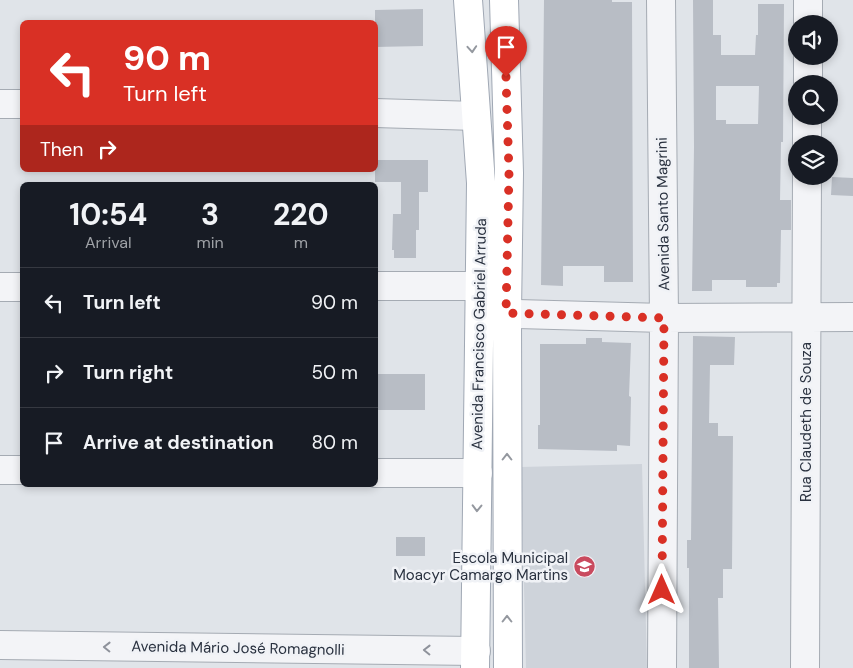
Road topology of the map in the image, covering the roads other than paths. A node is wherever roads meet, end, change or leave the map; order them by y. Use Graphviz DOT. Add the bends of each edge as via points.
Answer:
graph roads {
  1 [pos="468,0"];
  2 [pos="504,0"];
  3 [pos="661,0"];
  4 [pos="808,0"];
  5 [pos="808,15"];
  6 [pos="0,104"];
  7 [pos="20,104"];
  8 [pos="378,113"];
  9 [pos="476,116"];
  10 [pos="807,185"];
  11 [pos="378,286"];
  12 [pos="480,286"];
  13 [pos="0,287"];
  14 [pos="20,287"];
  15 [pos="479,312"];
  16 [pos="506,313"];
  17 [pos="806,316"];
  18 [pos="853,316"];
  19 [pos="664,318"];
  20 [pos="0,470"];
  21 [pos="20,470"];
  22 [pos="378,473"];
  23 [pos="478,473"];
  24 [pos="0,645"];
  25 [pos="482,662"];
  26 [pos="508,668"];
  27 [pos="662,668"];
  28 [pos="805,668"];
  1 -- 9 [label="main road, Avenida Francisco Gabriel Arruda, one-way"];
  2 -- 16 [label="main road, Avenida Francisco Gabriel Arruda" via="509,173"];
  3 -- 19 [label="street, Avenida Santo Magrini"];
  4 -- 5 [label="street"];
  6 -- 7 [label="street"];
  8 -- 9 [label="street"];
  9 -- 12 [label="main road, Avenida Francisco Gabriel Arruda" via="481,183"];
  10 -- 17 [label="street, Rua Claudeth de Souza"];
  11 -- 12 [label="street"];
  12 -- 15 [label="main road, Avenida Francisco Gabriel Arruda"];
  13 -- 14 [label="street"];
  15 -- 16 [label="street"];
  15 -- 23 [label="main road, Avenida Francisco Gabriel Arruda"];
  16 -- 19 [label="street"];
  26 -- 16 [label="main road, Avenida Francisco Gabriel Arruda, one-way"];
  17 -- 18 [label="street"];
  17 -- 19 [label="street"];
  17 -- 28 [label="street, Rua Claudeth de Souza"];
  19 -- 27 [label="street, Avenida Santo Magrini"];
  20 -- 21 [label="street"];
  22 -- 23 [label="street"];
  23 -- 25 [label="main road, Avenida Francisco Gabriel Arruda, one-way"];
  25 -- 24 [label="street, Avenida Mário José Romagnolli, one-way"];
}
